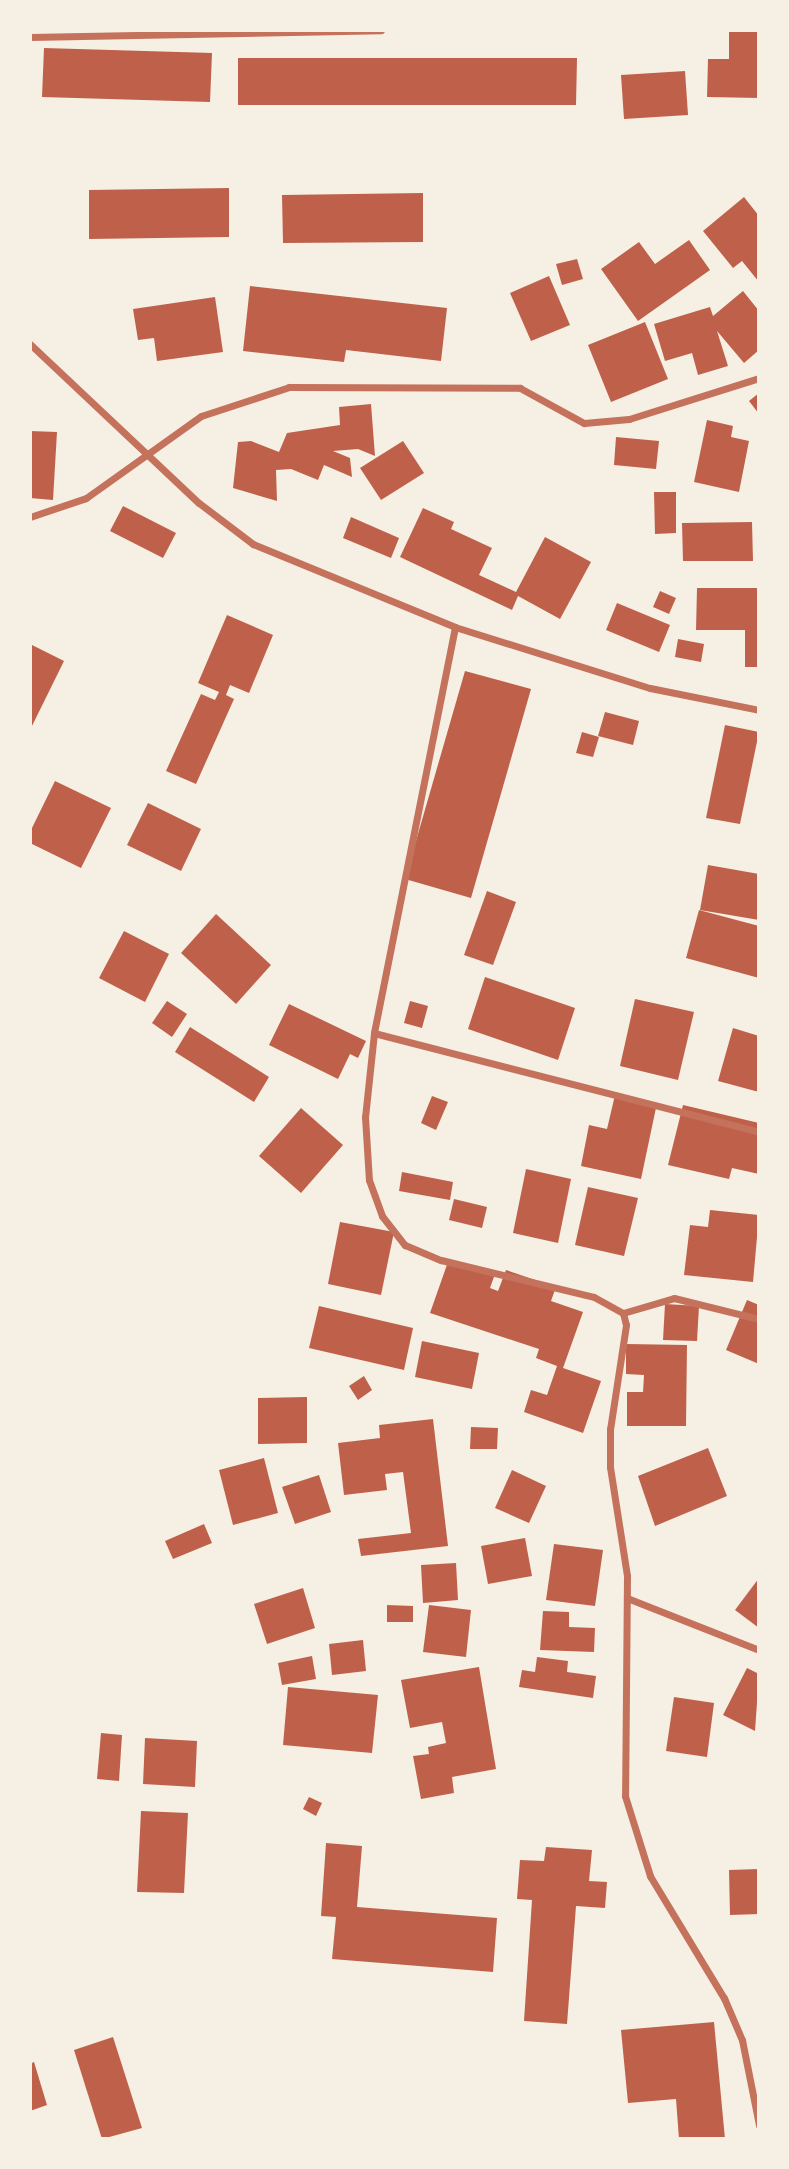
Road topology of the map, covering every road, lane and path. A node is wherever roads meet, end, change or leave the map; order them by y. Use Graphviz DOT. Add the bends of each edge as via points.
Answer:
graph roads {
  1 [pos="382,30"];
  2 [pos="30,37"];
  3 [pos="30,344"];
  4 [pos="759,378"];
  5 [pos="148,457"];
  6 [pos="30,517"];
  7 [pos="455,627"];
  8 [pos="759,710"];
  9 [pos="374,1033"];
  10 [pos="759,1132"];
  11 [pos="623,1313"];
  12 [pos="759,1319"];
  13 [pos="627,1598"];
  14 [pos="759,1650"];
  15 [pos="759,2125"];
  1 -- 2 [label="street"];
  3 -- 5 [label="street"];
  4 -- 5 [label="street" via="629,419 584,423 520,388 289,387 201,416"];
  5 -- 6 [label="street" via="86,498"];
  5 -- 7 [label="street" via="253,544"];
  7 -- 8 [label="street" via="650,688"];
  7 -- 9 [label="street"];
  9 -- 10 [label="street"];
  9 -- 11 [label="street" via="365,1117 369,1180 382,1216 405,1245 442,1260 594,1297"];
  11 -- 12 [label="street" via="674,1298"];
  11 -- 13 [label="street" via="626,1325 610,1429 610,1467"];
  13 -- 14 [label="street"];
  13 -- 15 [label="street" via="625,1796 650,1876 723,1998 742,2040"];
}
